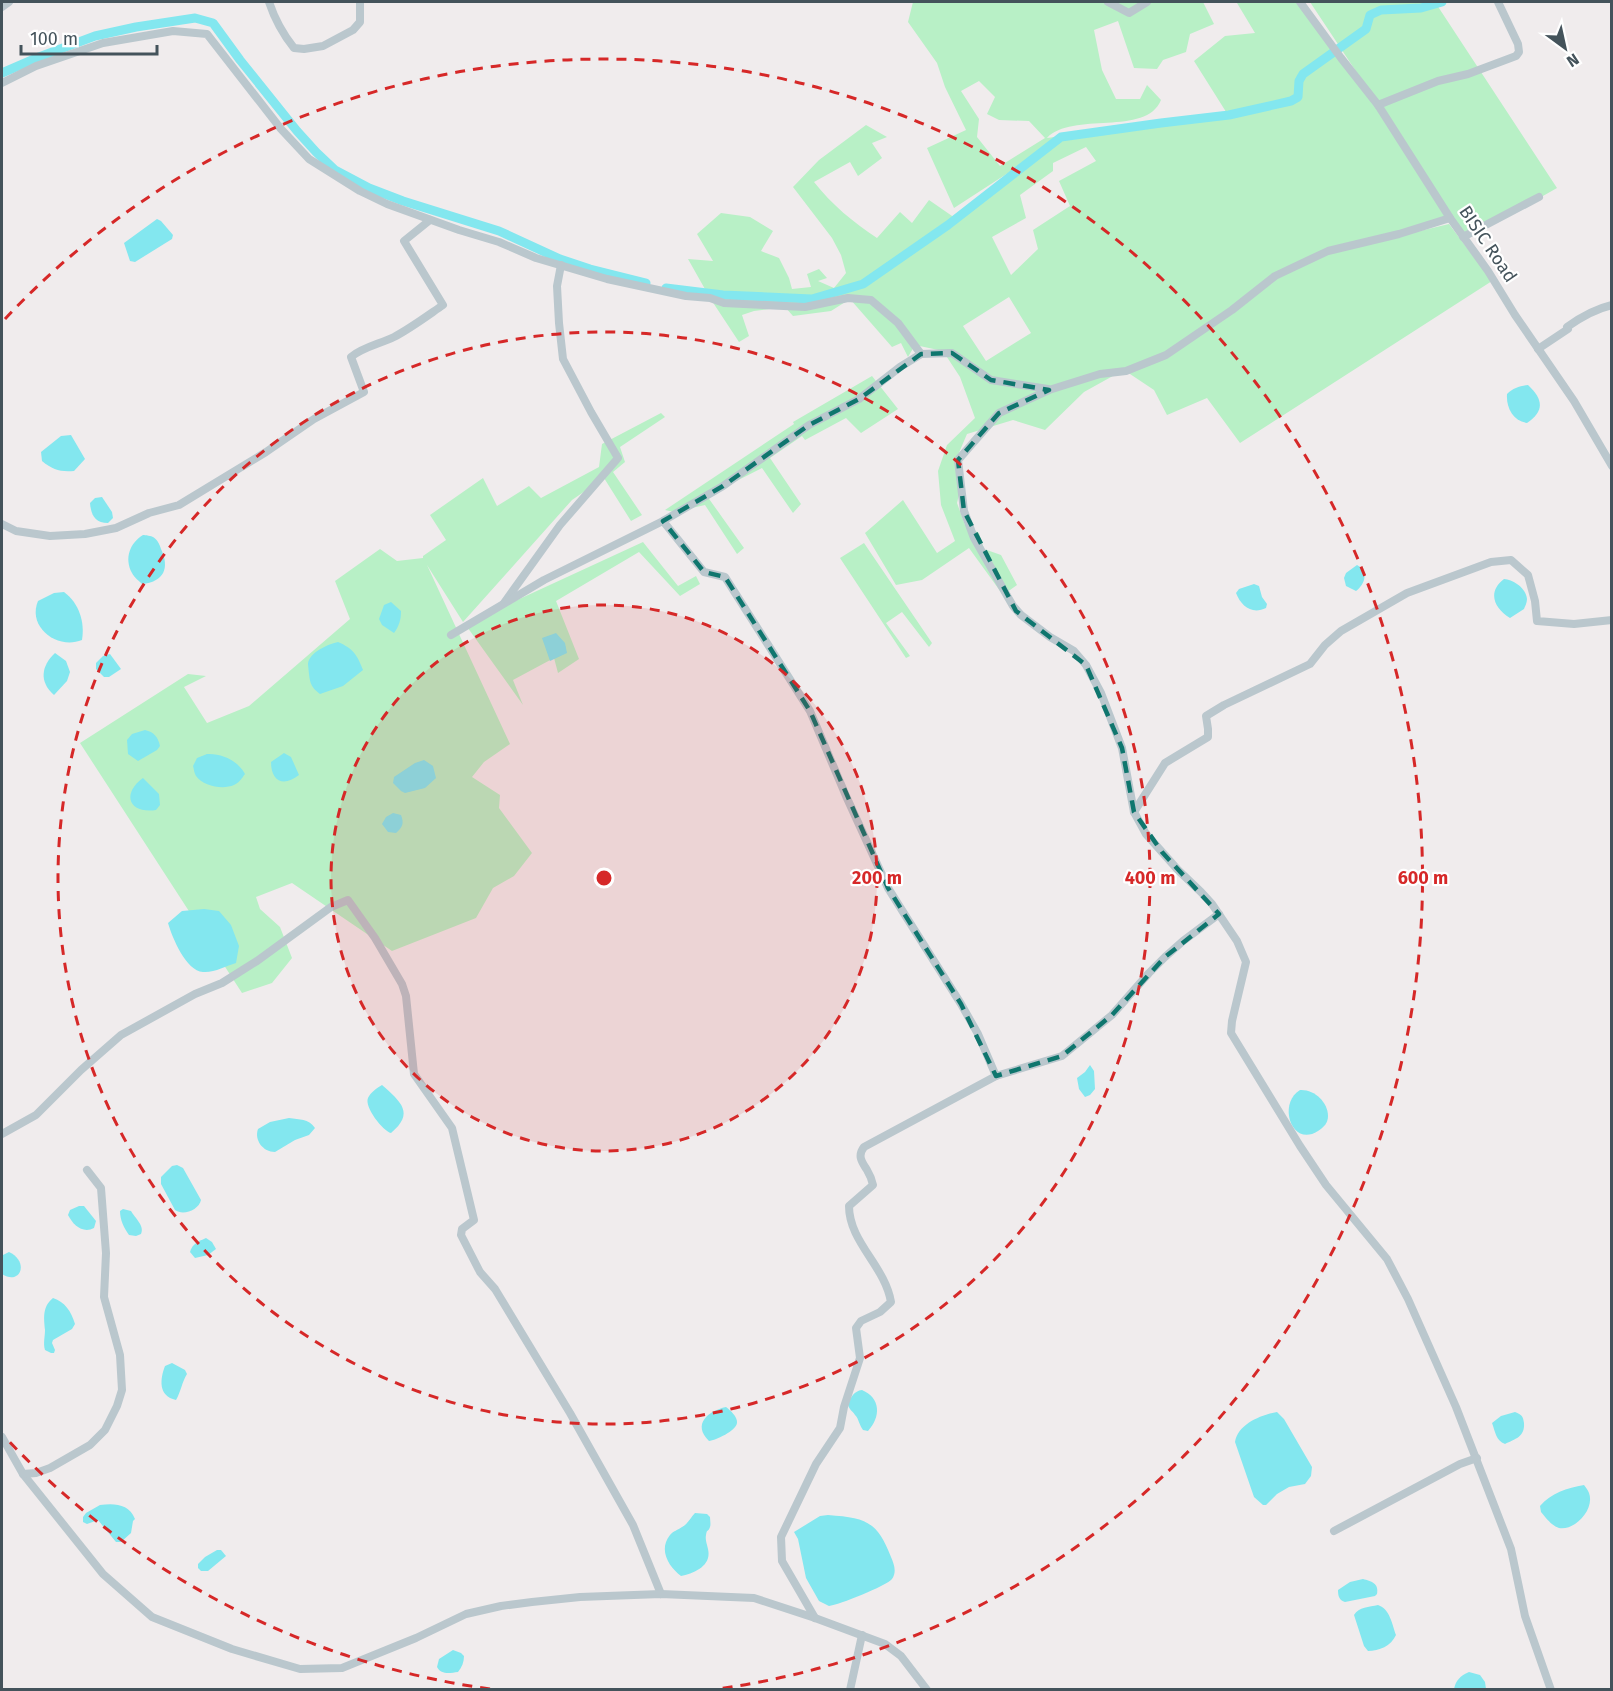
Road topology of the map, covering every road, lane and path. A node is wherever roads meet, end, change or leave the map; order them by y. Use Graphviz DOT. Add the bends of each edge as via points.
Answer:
graph roads {
  1 [pos="9,2"];
  2 [pos="269,2"];
  3 [pos="360,2"];
  4 [pos="1108,2"];
  5 [pos="1147,2"];
  6 [pos="1300,2"];
  7 [pos="1498,2"];
  8 [pos="2,7"];
  9 [pos="2,83"];
  10 [pos="1378,105"];
  11 [pos="1539,197"];
  12 [pos="1450,218"];
  13 [pos="430,220"];
  14 [pos="1463,237"];
  15 [pos="561,265"];
  16 [pos="1611,305"];
  17 [pos="1538,349"];
  18 [pos="921,354"];
  19 [pos="1049,390"];
  20 [pos="1611,466"];
  21 [pos="663,521"];
  22 [pos="2,524"];
  23 [pos="503,604"];
  24 [pos="1611,620"];
  25 [pos="451,635"];
  26 [pos="1134,812"];
  27 [pos="1220,914"];
  28 [pos="996,1077"];
  29 [pos="2,1134"];
  30 [pos="87,1170"];
  31 [pos="2,1437"];
  32 [pos="1477,1458"];
  33 [pos="23,1474"];
  34 [pos="1335,1531"];
  35 [pos="661,1594"];
  36 [pos="815,1618"];
  37 [pos="862,1635"];
  38 [pos="850,1689"];
  39 [pos="927,1689"];
  40 [pos="1551,1689"];
  1 -- 8 [label="street"];
  2 -- 3 [label="street" via="285,37 294,48 304,49 323,46 353,30 360,22"];
  4 -- 5 [label="street" via="1129,13"];
  6 -- 10 [label="street, BISIC Road"];
  7 -- 10 [label="street" via="1518,44 1516,56"];
  9 -- 13 [label="street" via="36,66 103,43 173,31 207,34 309,159 387,204"];
  10 -- 12 [label="street, BISIC Road"];
  11 -- 14 [label="street"];
  12 -- 14 [label="street, BISIC Road"];
  12 -- 19 [label="street" via="1328,251 1275,276 1166,355 1126,371 1100,374"];
  13 -- 15 [label="street"];
  13 -- 22 [label="street" via="404,241 443,305 412,327 351,357 364,392 314,419 179,506 148,513 116,528 85,534 50,536 16,531"];
  14 -- 17 [label="street, BISIC Road"];
  15 -- 18 [label="street" via="607,279 724,303 805,307 848,298 872,300 898,323"];
  15 -- 23 [label="street" via="557,286 564,359 618,458 560,525"];
  16 -- 17 [label="street" via="1573,323"];
  17 -- 20 [label="street, BISIC Road" via="1574,401"];
  18 -- 19 [label="street" via="952,353 991,380"];
  18 -- 21 [label="street" via="860,399 809,425 723,486"];
  19 -- 26 [label="street" via="999,413 958,460 964,511 974,538 1016,610 1074,651 1086,665 1122,748"];
  21 -- 23 [label="street"];
  21 -- 28 [label="street" via="704,572 725,577 810,711 888,888 961,1004"];
  23 -- 25 [label="street"];
  24 -- 26 [label="street" via="1574,624 1537,621 1528,575 1511,560 1491,562 1407,593 1341,631 1310,664 1206,716 1208,737 1165,763"];
  26 -- 27 [label="street" via="1146,834"];
  27 -- 28 [label="street" via="1165,957 1112,1015 1062,1056"];
  27 -- 32 [label="street" via="1246,962 1231,1033 1326,1185 1387,1259"];
  28 -- 36 [label="street" via="861,1151 861,1161 873,1185 849,1206 849,1219 875,1263 891,1302 856,1328 860,1358 840,1428 816,1464 781,1537 782,1561"];
  29 -- 35 [label="street" via="36,1114 122,1035 222,983 331,907 348,900 402,984 414,1074 452,1128 474,1220 462,1229 461,1235 608,1479 633,1525"];
  30 -- 33 [label="street" via="101,1188 106,1253 104,1297 120,1355 122,1390 105,1430 90,1445 50,1468"];
  31 -- 33 [label="street"];
  32 -- 34 [label="street"];
  32 -- 40 [label="street" via="1511,1549 1525,1616"];
  33 -- 35 [label="street" via="103,1574 152,1617 300,1669 342,1668 466,1614 489,1609 580,1597"];
  35 -- 36 [label="street" via="754,1598"];
  36 -- 37 [label="street"];
  37 -- 38 [label="street"];
  37 -- 39 [label="street" via="901,1656"];
}
